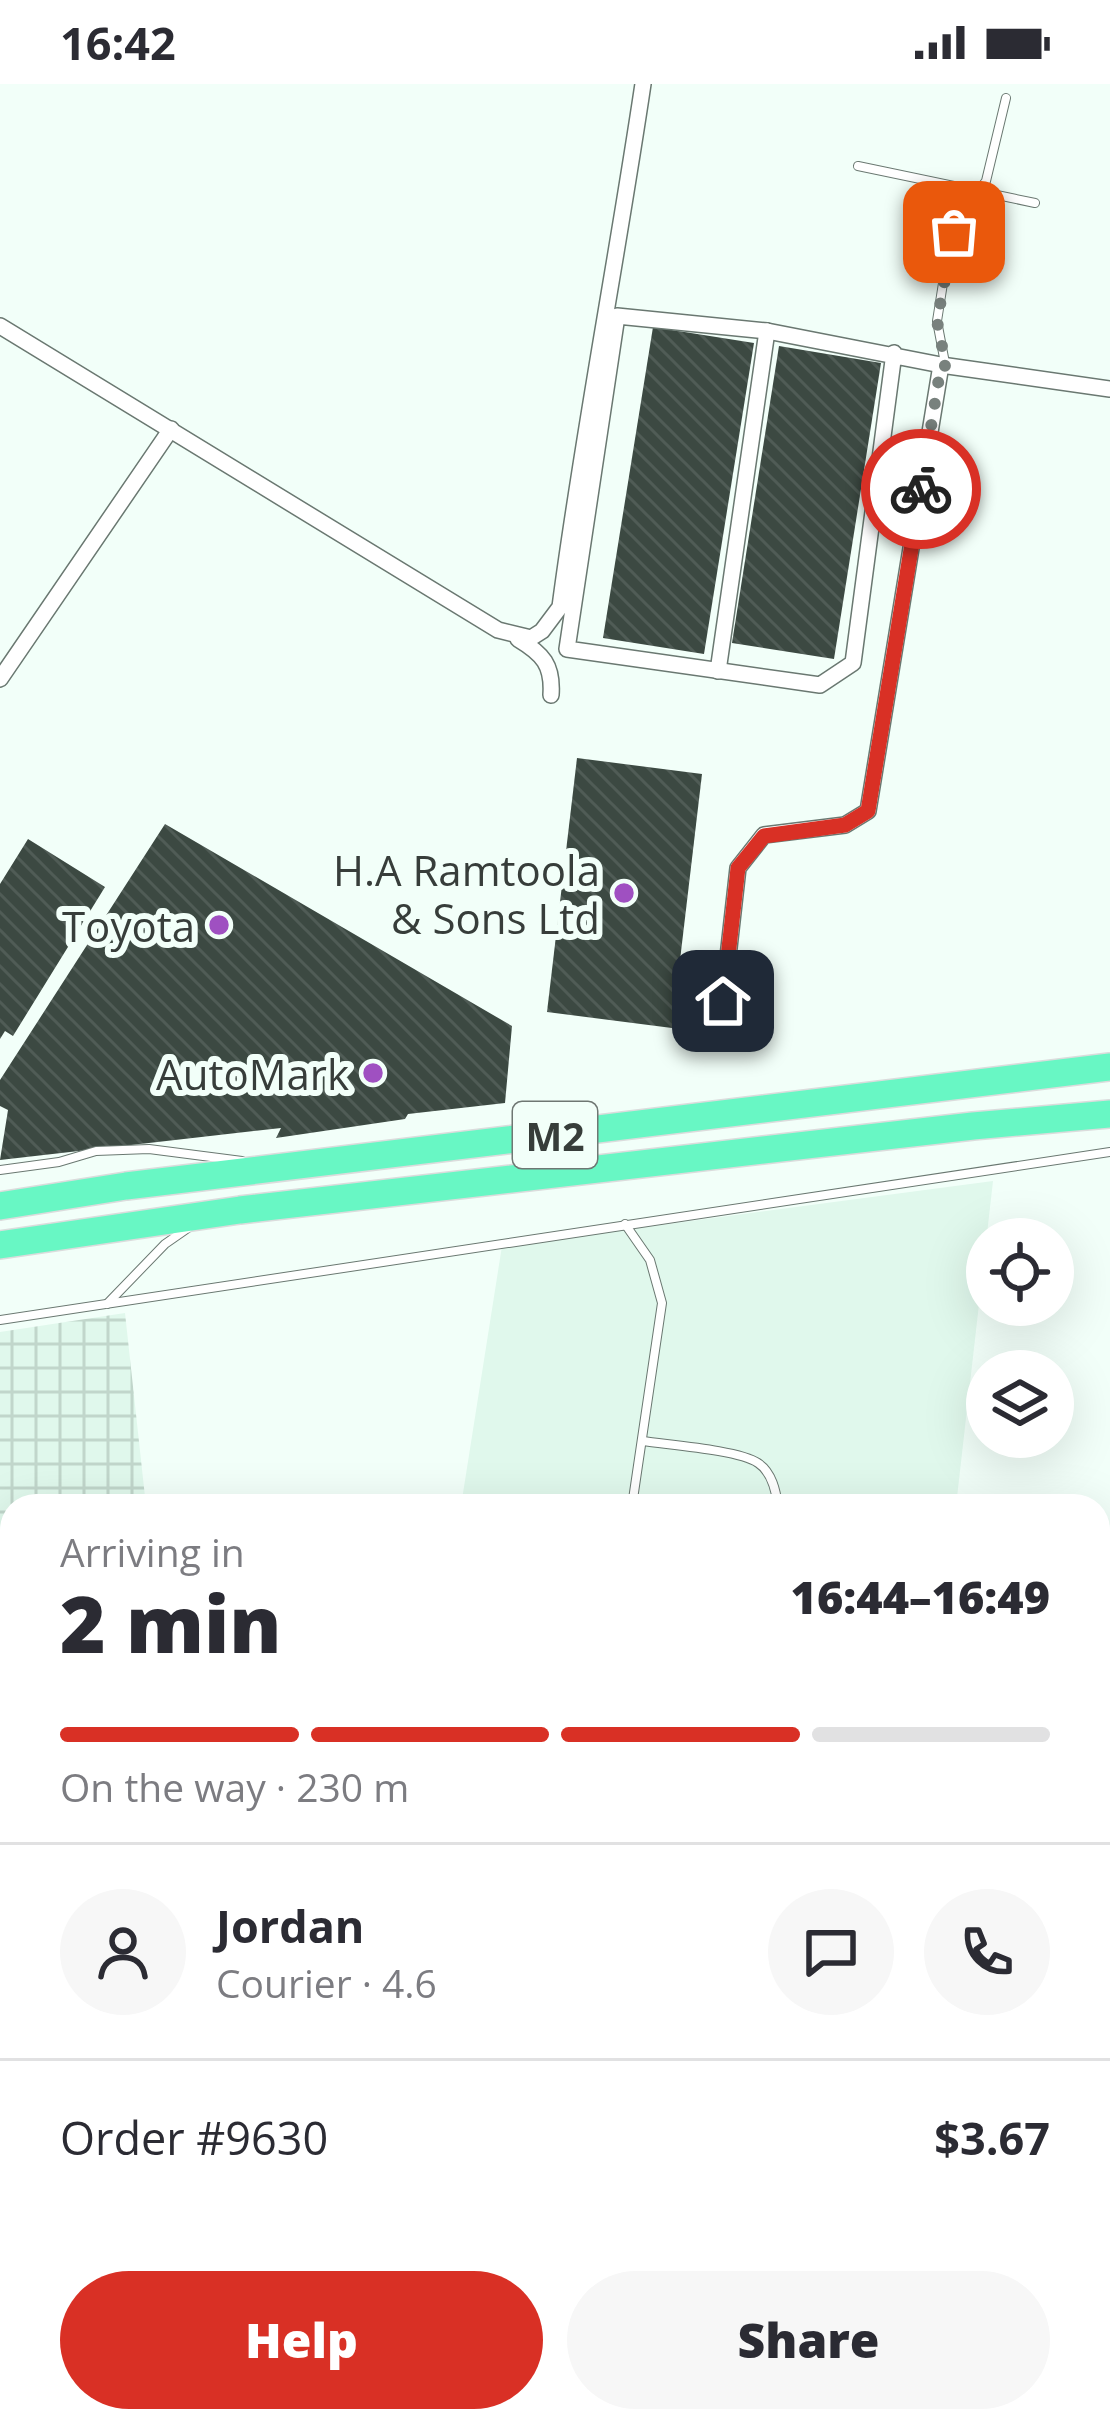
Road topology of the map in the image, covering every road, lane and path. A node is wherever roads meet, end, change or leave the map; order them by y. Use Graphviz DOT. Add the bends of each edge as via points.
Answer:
graph roads {
  1 [pos="643,84"];
  2 [pos="1006,98"];
  3 [pos="858,166"];
  4 [pos="980,192"];
  5 [pos="1035,203"];
  6 [pos="0,326"];
  7 [pos="766,331"];
  8 [pos="894,353"];
  9 [pos="943,366"];
  10 [pos="1110,389"];
  11 [pos="171,429"];
  12 [pos="515,637"];
  13 [pos="718,671"];
  14 [pos="0,679"];
  15 [pos="551,695"];
  16 [pos="723,1001"];
  17 [pos="1054,1060"];
  18 [pos="1110,1067"];
  19 [pos="960,1085"];
  20 [pos="1110,1114"];
  21 [pos="1110,1151"];
  22 [pos="290,1166"];
  23 [pos="0,1170"];
  24 [pos="0,1206"];
  25 [pos="240,1210"];
  26 [pos="624,1223"];
  27 [pos="0,1245"];
  28 [pos="107,1304"];
  29 [pos="0,1320"];
  30 [pos="643,1441"];
  31 [pos="634,1494"];
  32 [pos="776,1494"];
  1 -- 12 [label="street" via="560,608 542,631"];
  2 -- 4 [label="lane"];
  3 -- 4 [label="lane"];
  4 -- 5 [label="lane"];
  4 -- 9 [label="lane" via="961,213 946,258 937,321"];
  6 -- 11 [label="street"];
  7 -- 8 [label="street"];
  7 -- 13 [label="street"];
  7 -- 13 [label="street" via="617,316 567,649"];
  8 -- 9 [label="street"];
  8 -- 13 [label="street" via="853,663 820,685"];
  9 -- 10 [label="street"];
  9 -- 16 [label="street" via="868,811 845,825 764,836 738,868"];
  11 -- 12 [label="street"];
  11 -- 14 [label="street"];
  12 -- 15 [label="street" via="547,661"];
  17 -- 19 [label="lane"];
  18 -- 19 [label="highway, M2"];
  19 -- 22 [label="highway, M2"];
  20 -- 25 [label="highway, M2"];
  21 -- 26 [label="lane"];
  22 -- 23 [label="lane" via="149,1149"];
  22 -- 24 [label="highway, M2"];
  25 -- 27 [label="highway, M2"];
  25 -- 28 [label="lane" via="165,1244"];
  26 -- 28 [label="lane"];
  26 -- 30 [label="lane" via="650,1260 662,1304"];
  28 -- 29 [label="lane"];
  30 -- 31 [label="lane"];
  30 -- 32 [label="lane" via="743,1457 762,1465"];
}
